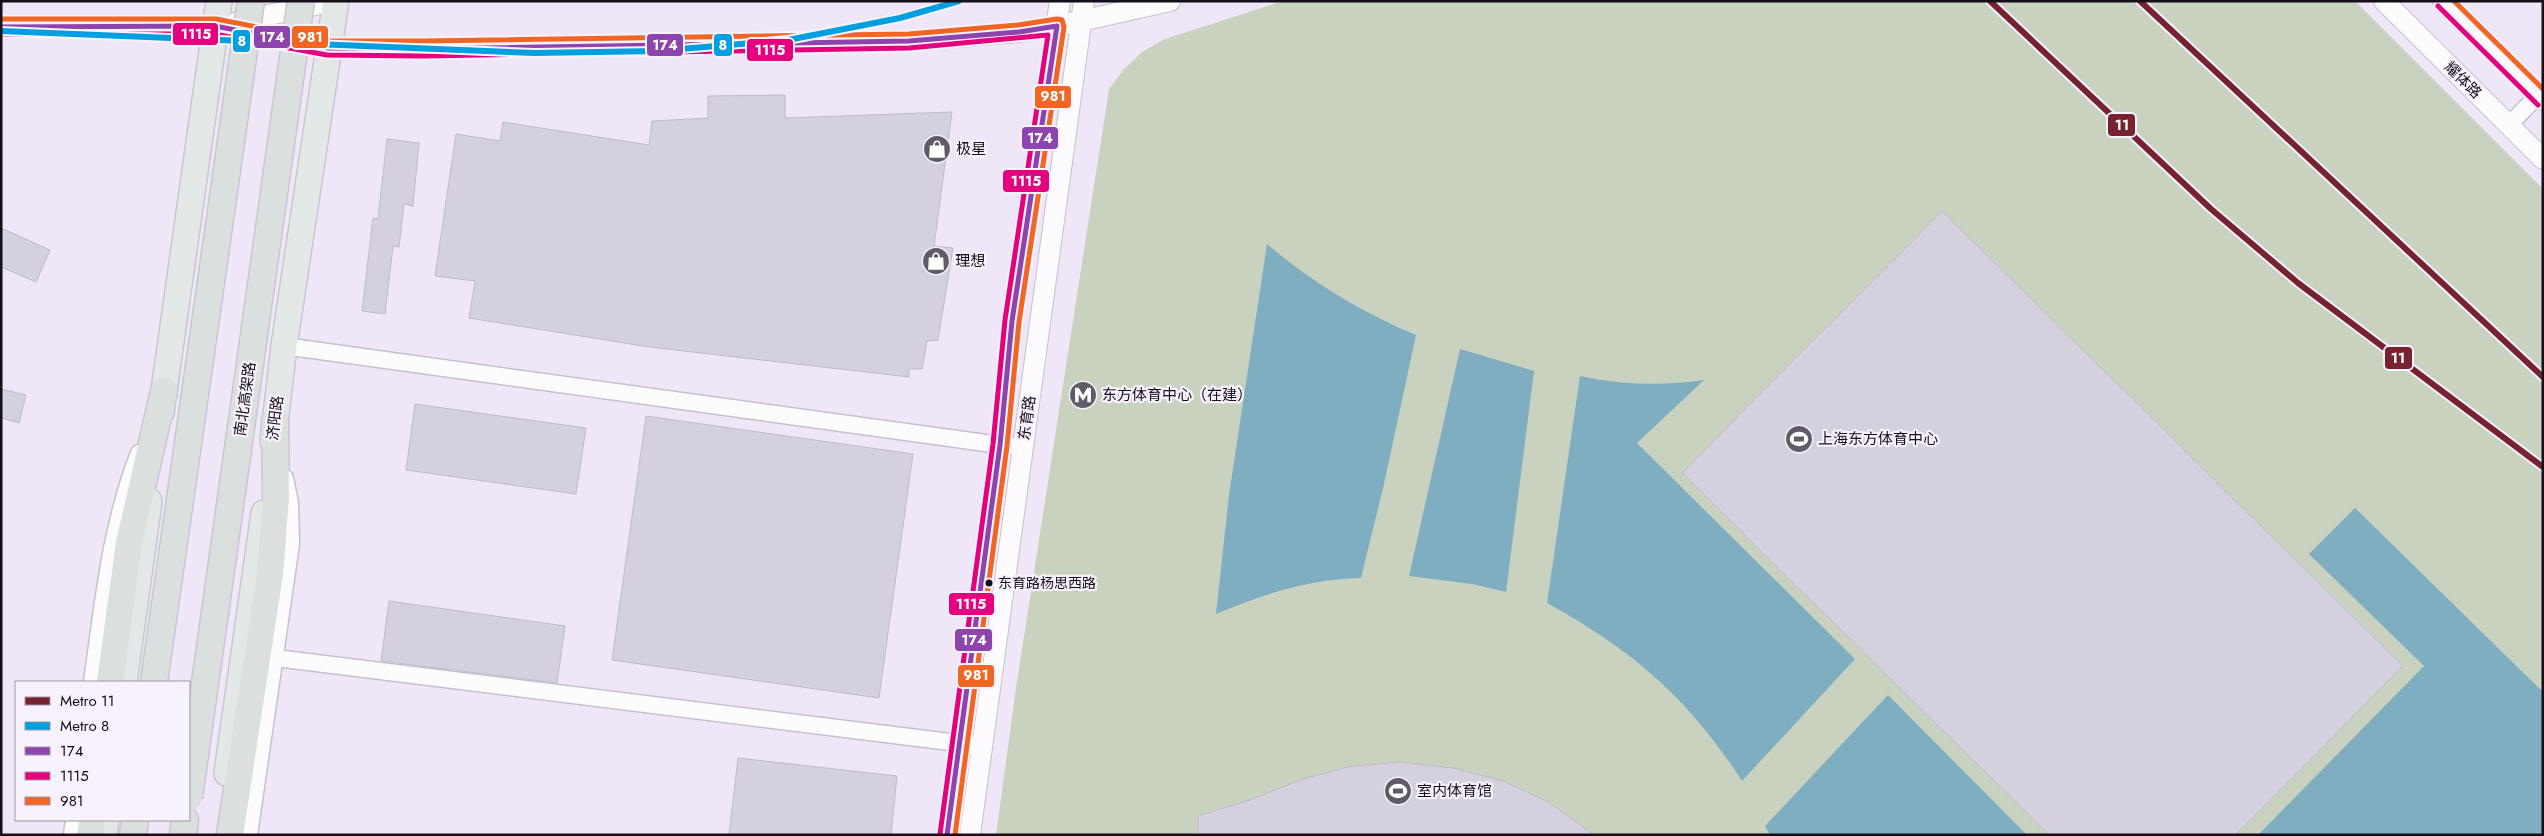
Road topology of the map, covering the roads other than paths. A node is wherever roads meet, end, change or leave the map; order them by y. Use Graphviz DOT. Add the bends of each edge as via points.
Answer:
graph roads {
  1 [pos="219,1"];
  2 [pos="251,1"];
  3 [pos="301,1"];
  4 [pos="334,1"];
  5 [pos="1060,1"];
  6 [pos="1084,1"];
  7 [pos="1170,1"];
  8 [pos="2384,1"];
  9 [pos="2443,1"];
  10 [pos="1082,21"];
  11 [pos="215,26"];
  12 [pos="1057,26"];
  13 [pos="1,27"];
  14 [pos="328,48"];
  15 [pos="2541,95"];
  16 [pos="2509,126"];
  17 [pos="2543,160"];
  18 [pos="284,346"];
  19 [pos="164,391"];
  20 [pos="275,420"];
  21 [pos="1000,445"];
  22 [pos="1023,447"];
  23 [pos="276,658"];
  24 [pos="92,681"];
  25 [pos="110,681"];
  26 [pos="124,681"];
  27 [pos="154,681"];
  28 [pos="959,745"];
  29 [pos="982,746"];
  30 [pos="190,790"];
  31 [pos="74,821"];
  32 [pos="92,821"];
  33 [pos="106,821"];
  34 [pos="135,821"];
  35 [pos="186,821"];
  36 [pos="72,835"];
  37 [pos="90,835"];
  38 [pos="104,835"];
  39 [pos="133,835"];
  40 [pos="183,835"];
  41 [pos="218,835"];
  42 [pos="230,835"];
  43 [pos="249,835"];
  44 [pos="947,835"];
  45 [pos="970,835"];
  1 -- 11 [label="main road"];
  2 -- 27 [label="highway, bridge"];
  3 -- 30 [label="highway, 南北高架路, bridge"];
  4 -- 11 [label="street"];
  4 -- 14 [label="main road, 济阳路"];
  5 -- 12 [label="street, 东育路"];
  6 -- 10 [label="street, 东育路"];
  7 -- 10 [label="street"];
  8 -- 16 [label="street, 耀体路"];
  9 -- 15 [label="street"];
  10 -- 12 [label="street"];
  10 -- 22 [label="street, 东育路"];
  11 -- 13 [label="street"];
  11 -- 14 [label="street"];
  11 -- 19 [label="main road"];
  12 -- 14 [label="street" via="909,41 423,50"];
  12 -- 21 [label="street, 东育路" via="1012,321"];
  14 -- 18 [label="main road, 济阳路"];
  15 -- 16 [label="street"];
  16 -- 17 [label="street, 耀体路"];
  18 -- 20 [label="main road, 济阳路"];
  18 -- 21 [label="street"];
  19 -- 24 [label="street" via="133,468 111,543"];
  19 -- 25 [label="highway" via="129,543"];
  19 -- 26 [label="main road"];
  20 -- 23 [label="street" via="290,503 291,544"];
  20 -- 41 [label="main road, 济阳路"];
  20 -- 42 [label="highway" via="276,498 270,574"];
  21 -- 22 [label="street"];
  21 -- 28 [label="street, 东育路"];
  22 -- 29 [label="street, 东育路"];
  23 -- 28 [label="street"];
  23 -- 43 [label="street"];
  28 -- 29 [label="street"];
  28 -- 44 [label="street, 东育路"];
  29 -- 45 [label="street, 东育路"];
  31 -- 36 [label="street"];
  32 -- 37 [label="highway"];
  33 -- 38 [label="main road"];
  34 -- 39 [label="highway"];
  35 -- 40 [label="highway"];
}
